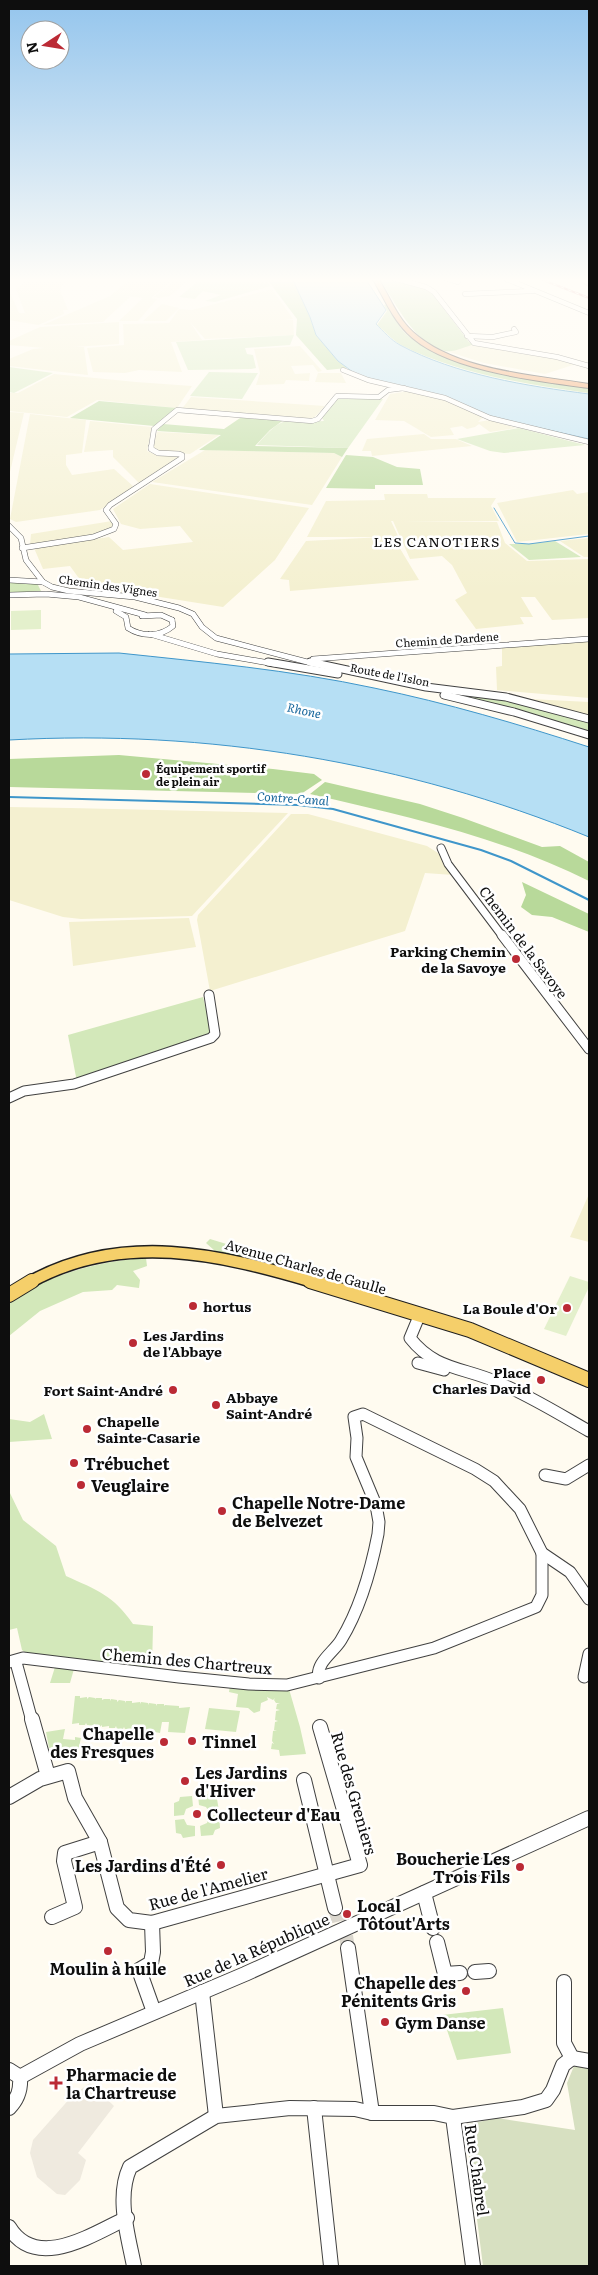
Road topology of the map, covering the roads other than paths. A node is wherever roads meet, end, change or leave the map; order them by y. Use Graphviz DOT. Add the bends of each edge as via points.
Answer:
graph roads {
  1 [pos="387,384"];
  2 [pos="404,388"];
  3 [pos="589,442"];
  4 [pos="9,526"];
  5 [pos="22,548"];
  6 [pos="9,580"];
  7 [pos="43,582"];
  8 [pos="9,595"];
  9 [pos="93,601"];
  10 [pos="179,608"];
  11 [pos="193,614"];
  12 [pos="145,615"];
  13 [pos="161,615"];
  14 [pos="177,618"];
  15 [pos="128,622"];
  16 [pos="171,628"];
  17 [pos="150,634"];
  18 [pos="589,639"];
  19 [pos="185,643"];
  20 [pos="306,660"];
  21 [pos="314,662"];
  22 [pos="341,674"];
  23 [pos="589,719"];
  24 [pos="589,735"];
  25 [pos="441,848"];
  26 [pos="209,995"];
  27 [pos="589,1049"];
  28 [pos="9,1098"];
  29 [pos="9,1295"];
  30 [pos="420,1314"];
  31 [pos="418,1363"];
  32 [pos="471,1373"];
  33 [pos="589,1380"];
  34 [pos="589,1431"];
  35 [pos="589,1465"];
  36 [pos="545,1475"];
  37 [pos="542,1553"];
  38 [pos="589,1599"];
  39 [pos="589,1654"];
  40 [pos="13,1664"];
  41 [pos="584,1677"];
  42 [pos="319,1678"];
  43 [pos="320,1727"];
  44 [pos="48,1776"];
  45 [pos="304,1780"];
  46 [pos="9,1797"];
  47 [pos="589,1818"];
  48 [pos="100,1842"];
  49 [pos="328,1873"];
  50 [pos="424,1893"];
  51 [pos="335,1908"];
  52 [pos="52,1917"];
  53 [pos="152,1923"];
  54 [pos="433,1928"];
  55 [pos="344,1934"];
  56 [pos="437,1942"];
  57 [pos="460,1973"];
  58 [pos="564,1982"];
  59 [pos="202,1992"];
  60 [pos="154,2012"];
  61 [pos="572,2058"];
  62 [pos="589,2061"];
  63 [pos="14,2074"];
  64 [pos="9,2108"];
  65 [pos="314,2108"];
  66 [pos="372,2113"];
  67 [pos="216,2116"];
  68 [pos="453,2117"];
  69 [pos="127,2218"];
  70 [pos="9,2227"];
  71 [pos="134,2266"];
  72 [pos="331,2266"];
  73 [pos="473,2266"];
  1 -- 2 [label="street"];
  2 -- 3 [label="street" via="445,398 490,418"];
  2 -- 5 [label="street" via="388,390 379,397 337,396 318,419 312,421 177,410 154,429 150,449 158,453 179,454 182,458 110,505 106,510 116,524 114,529 92,537"];
  4 -- 5 [label="street, Chemin des Vignes" via="22,538"];
  5 -- 7 [label="street, Chemin des Vignes" via="26,560"];
  6 -- 7 [label="street"];
  7 -- 10 [label="street, Chemin des Vignes" via="69,591 127,596"];
  8 -- 9 [label="street" via="46,594"];
  9 -- 12 [label="street"];
  9 -- 15 [label="street" via="120,612"];
  10 -- 11 [label="street, Chemin des Vignes"];
  10 -- 13 [label="street"];
  11 -- 14 [label="street"];
  11 -- 20 [label="street" via="202,627 224,641"];
  12 -- 13 [label="street"];
  12 -- 15 [label="street"];
  13 -- 14 [label="street"];
  14 -- 16 [label="street"];
  15 -- 17 [label="street, Route de l'Islon" via="132,631"];
  16 -- 17 [label="street"];
  16 -- 19 [label="street, Route de l'Islon" via="172,634"];
  17 -- 19 [label="street, Route de l'Islon"];
  18 -- 20 [label="street, Chemin de Dardene"];
  19 -- 22 [label="street, Route de l'Islon" via="217,654"];
  20 -- 21 [label="street"];
  21 -- 22 [label="street" via="316,666"];
  21 -- 23 [label="street" via="436,689 506,697"];
  22 -- 24 [label="street, Route de l'Islon" via="477,703"];
  25 -- 27 [label="street, Chemin de la Savoye" via="448,864"];
  26 -- 28 [label="street" via="215,1034 211,1038 74,1084 24,1091"];
  29 -- 30 [label="main road, Avenue Charles de Gaulle" via="46,1275 84,1261 131,1253 184,1252 250,1264"];
  30 -- 32 [label="street" via="410,1338 420,1351 432,1360"];
  30 -- 33 [label="main road, Avenue Charles de Gaulle" via="489,1337"];
  31 -- 32 [label="street" via="455,1374"];
  32 -- 34 [label="street" via="534,1399"];
  35 -- 36 [label="street" via="566,1479"];
  37 -- 38 [label="street" via="570,1572"];
  37 -- 42 [label="street, Chemin des Chartreux" via="542,1595 536,1607 434,1648"];
  37 -- 42 [label="street" via="520,1509 494,1480 362,1414 354,1416 358,1433 356,1456 375,1497 379,1533 368,1575 354,1610 339,1644 319,1666"];
  39 -- 41 [label="street"];
  40 -- 42 [label="street, Chemin des Chartreux" via="16,1658 23,1658 249,1684 287,1685"];
  40 -- 44 [label="street"];
  43 -- 49 [label="street, Rue des Greniers" via="360,1865"];
  44 -- 46 [label="street"];
  44 -- 48 [label="street, Rue de l'Amelier" via="68,1771 75,1798"];
  45 -- 49 [label="street"];
  47 -- 50 [label="street, Rue de la République"];
  48 -- 52 [label="street" via="65,1854 75,1907"];
  48 -- 53 [label="street, Rue de l'Amelier" via="117,1908 129,1920"];
  49 -- 51 [label="street"];
  49 -- 53 [label="street, Rue de l'Amelier"];
  50 -- 54 [label="street"];
  50 -- 55 [label="street, Rue de la République"];
  53 -- 60 [label="street" via="151,1963 139,1970"];
  55 -- 59 [label="street, Rue de la République"];
  55 -- 66 [label="street"];
  56 -- 57 [label="street" via="445,1974"];
  58 -- 61 [label="street" via="564,2043"];
  59 -- 60 [label="street, Rue de la République"];
  59 -- 67 [label="street"];
  60 -- 63 [label="street, Rue de la République"];
  61 -- 62 [label="street"];
  61 -- 68 [label="street" via="563,2065 546,2100 523,2107"];
  63 -- 64 [label="street" via="21,2087"];
  65 -- 66 [label="street" via="355,2109"];
  65 -- 67 [label="street"];
  65 -- 72 [label="street"];
  66 -- 68 [label="street, Rue Chabrel" via="434,2113"];
  67 -- 69 [label="street" via="130,2167 124,2187"];
  68 -- 73 [label="street, Rue Chabrel"];
  69 -- 70 [label="street" via="46,2250 22,2243"];
  69 -- 71 [label="street"];
}
